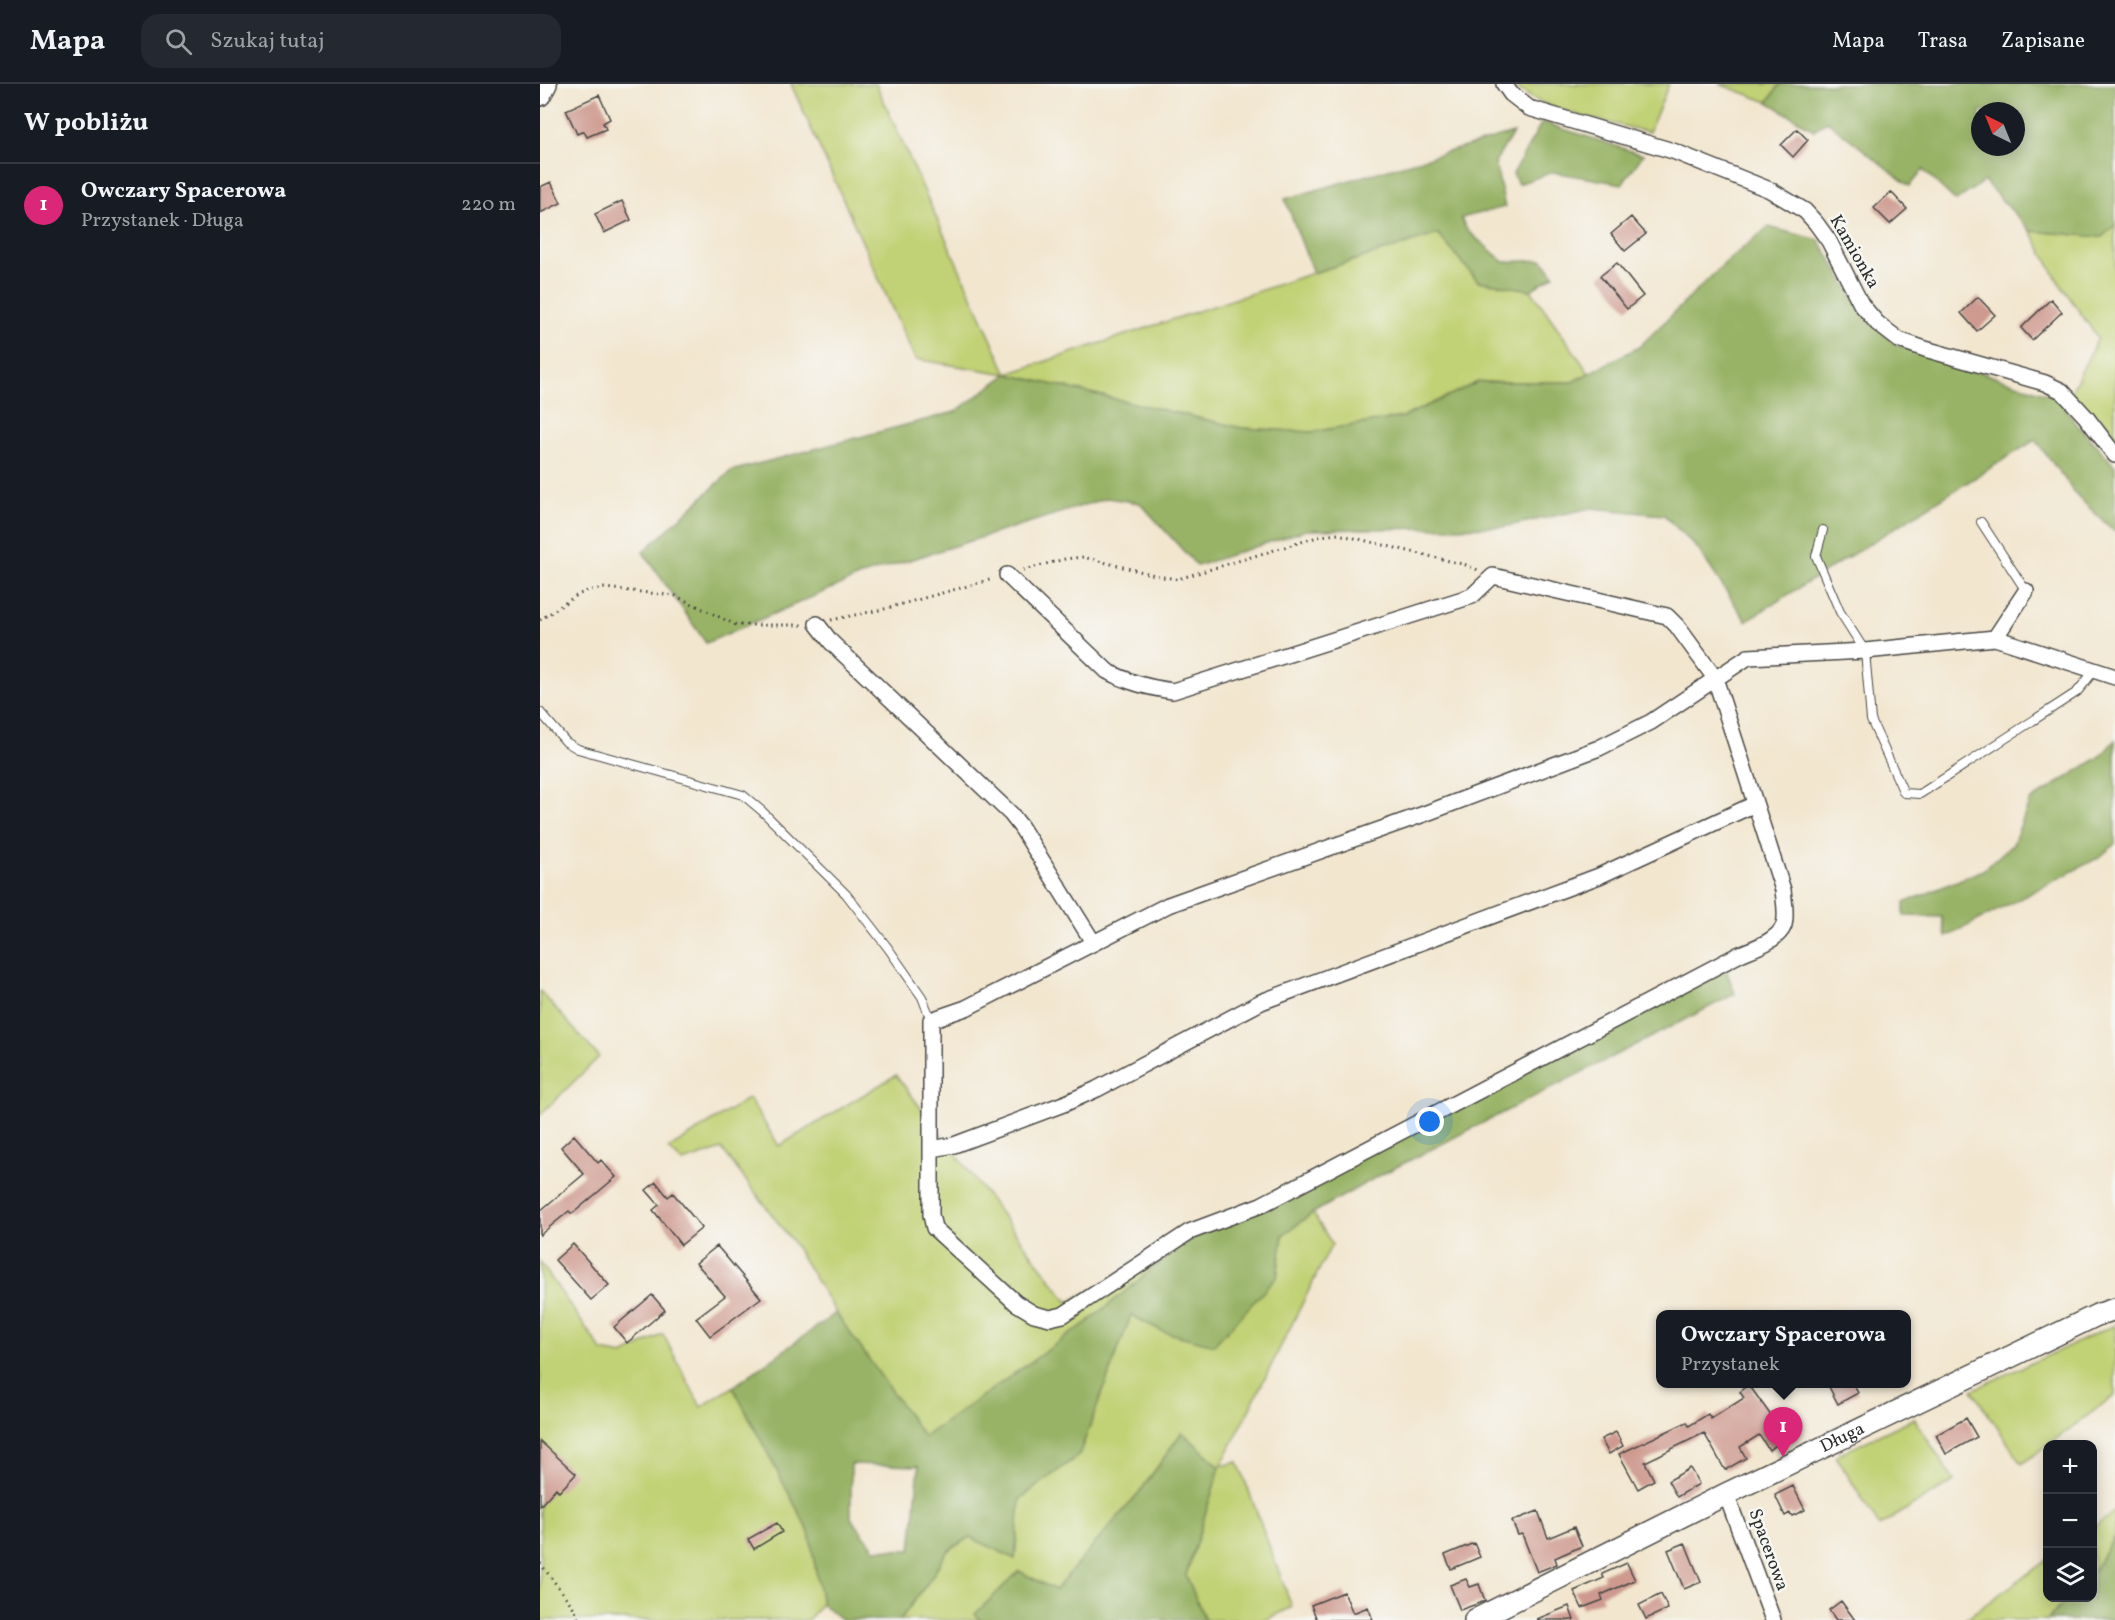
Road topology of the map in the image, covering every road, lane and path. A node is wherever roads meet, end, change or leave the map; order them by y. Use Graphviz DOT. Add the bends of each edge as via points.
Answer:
graph roads {
  1 [pos="546,84"];
  2 [pos="1504,84"];
  3 [pos="540,95"];
  4 [pos="2115,455"];
  5 [pos="1981,522"];
  6 [pos="1823,530"];
  7 [pos="1006,575"];
  8 [pos="1493,576"];
  9 [pos="2026,591"];
  10 [pos="540,620"];
  11 [pos="817,624"];
  12 [pos="1995,638"];
  13 [pos="1865,651"];
  14 [pos="2094,671"];
  15 [pos="2115,677"];
  16 [pos="1715,678"];
  17 [pos="540,712"];
  18 [pos="1755,804"];
  19 [pos="1093,942"];
  20 [pos="931,1020"];
  21 [pos="932,1149"];
  22 [pos="2115,1309"];
  23 [pos="1726,1494"];
  24 [pos="540,1563"];
  25 [pos="579,1620"];
  26 [pos="1475,1620"];
  27 [pos="1773,1620"];
  1 -- 3 [label="street"];
  2 -- 4 [label="street, Kamionka" via="1529,108 1672,152 1770,190 1804,211 1829,241 1861,304 1876,323 1899,340 1925,350 2045,382 2062,391"];
  5 -- 9 [label="lane"];
  6 -- 13 [label="lane" via="1816,556 1840,612"];
  7 -- 8 [label="path" via="1083,557 1178,579 1338,534 1466,565"];
  7 -- 8 [label="street" via="1107,671 1129,681 1173,691 1472,596"];
  7 -- 11 [label="path"];
  8 -- 16 [label="street" via="1667,616"];
  9 -- 12 [label="street"];
  10 -- 11 [label="path" via="577,595 605,588 676,596 736,625"];
  11 -- 19 [label="street" via="831,642 1011,814"];
  12 -- 13 [label="street"];
  12 -- 14 [label="street"];
  13 -- 14 [label="lane" via="1871,720 1905,793 1920,794 2077,692"];
  13 -- 16 [label="street" via="1748,657"];
  14 -- 15 [label="street"];
  16 -- 18 [label="street"];
  16 -- 19 [label="street" via="1651,722 1599,748 1168,905"];
  17 -- 20 [label="lane" via="566,742 578,749 743,795 846,894 922,997"];
  18 -- 21 [label="street" via="1599,876 1261,1002 1066,1102 954,1145"];
  18 -- 21 [label="street" via="1783,890 1784,927 1766,943 1260,1205 1189,1232 1063,1315 1050,1318 1034,1314 1016,1303 934,1228"];
  19 -- 20 [label="street" via="966,1008"];
  20 -- 21 [label="street"];
  22 -- 23 [label="street, Długa"];
  23 -- 26 [label="street, Długa"];
  23 -- 27 [label="street, Spacerowa"];
  24 -- 25 [label="path"];
}
